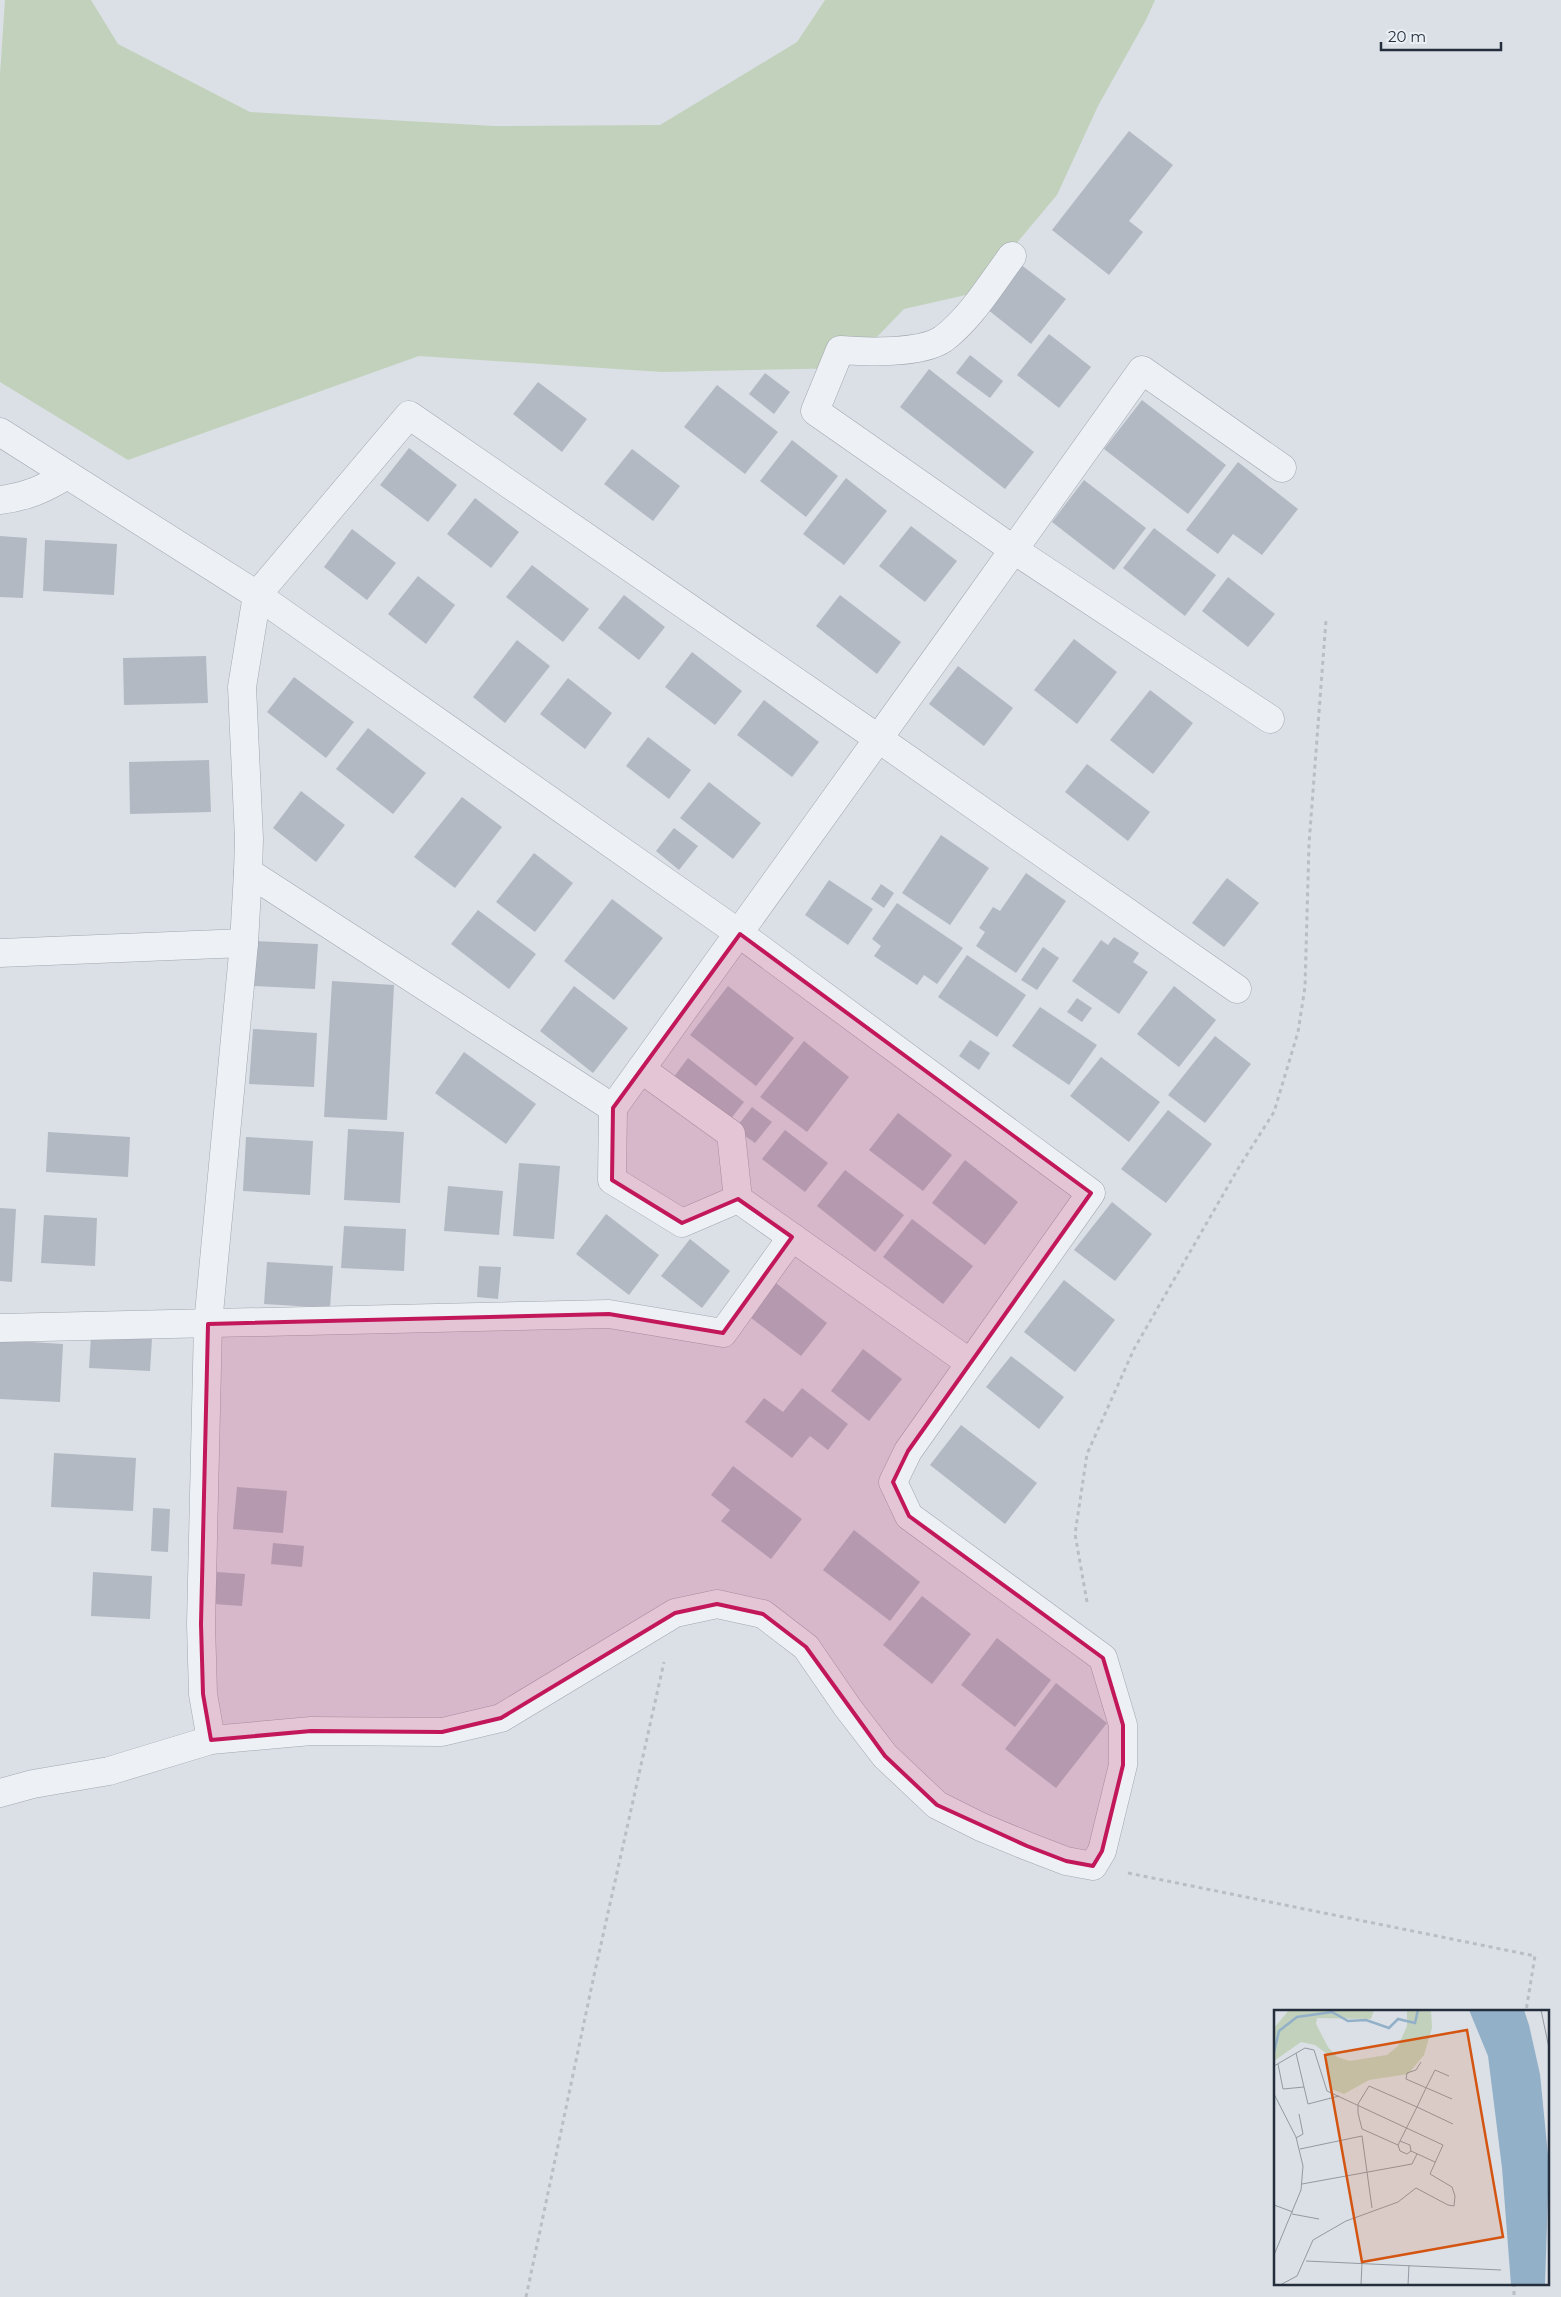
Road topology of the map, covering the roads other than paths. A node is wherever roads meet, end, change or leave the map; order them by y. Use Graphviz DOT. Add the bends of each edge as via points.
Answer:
graph roads {
  1 [pos="1012,256"];
  2 [pos="0,432"];
  3 [pos="1282,468"];
  4 [pos="67,475"];
  5 [pos="0,500"];
  6 [pos="1014,550"];
  7 [pos="257,594"];
  8 [pos="1270,719"];
  9 [pos="879,739"];
  10 [pos="248,872"];
  11 [pos="740,934"];
  12 [pos="244,943"];
  13 [pos="0,953"];
  14 [pos="1236,990"];
  15 [pos="640,1069"];
  16 [pos="613,1108"];
  17 [pos="738,1199"];
  18 [pos="792,1237"];
  19 [pos="208,1324"];
  20 [pos="0,1328"];
  21 [pos="970,1363"];
  22 [pos="211,1740"];
  23 [pos="0,1793"];
  1 -- 6 [label="street" via="966,318 941,340 911,349 877,353 840,350 815,411"];
  2 -- 4 [label="street"];
  3 -- 6 [label="street" via="1142,370"];
  4 -- 5 [label="street" via="22,498"];
  4 -- 7 [label="street"];
  6 -- 8 [label="street"];
  6 -- 9 [label="street"];
  7 -- 9 [label="street" via="409,416"];
  7 -- 10 [label="street" via="242,687"];
  7 -- 11 [label="street"];
  9 -- 11 [label="street"];
  9 -- 14 [label="street"];
  10 -- 12 [label="street"];
  10 -- 16 [label="street"];
  11 -- 15 [label="street"];
  11 -- 21 [label="street" via="1091,1193"];
  12 -- 13 [label="street"];
  12 -- 19 [label="street"];
  15 -- 16 [label="street"];
  15 -- 17 [label="street" via="731,1134"];
  16 -- 17 [label="street" via="612,1180 682,1223"];
  17 -- 18 [label="street"];
  18 -- 19 [label="street" via="723,1333 609,1314"];
  18 -- 21 [label="street"];
  19 -- 20 [label="street"];
  19 -- 22 [label="street" via="201,1624 203,1694"];
  21 -- 22 [label="street" via="908,1451 893,1482 909,1516 1103,1658 1123,1725 1124,1765 1102,1851 1093,1866 1066,1861 1027,1846 981,1828 937,1805 885,1756 806,1648 763,1614 717,1604 675,1613 501,1718 442,1732 311,1731"];
  22 -- 23 [label="street" via="109,1771"];
}
